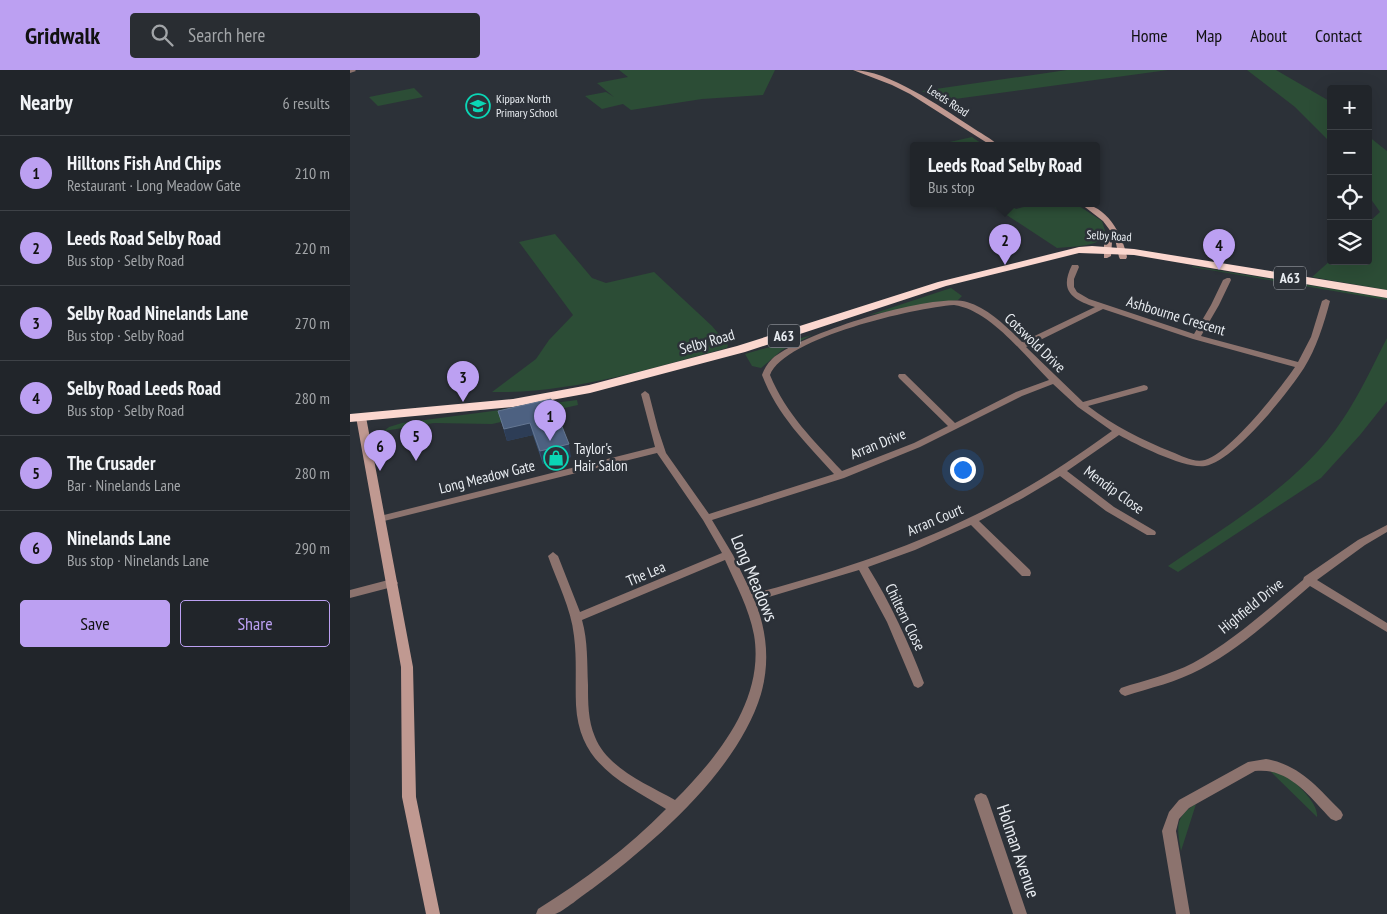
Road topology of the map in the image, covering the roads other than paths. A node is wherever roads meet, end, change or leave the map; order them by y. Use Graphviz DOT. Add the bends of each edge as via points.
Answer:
graph roads {
  1 [pos="856,70"];
  2 [pos="990,142"];
  3 [pos="1089,207"];
  4 [pos="1115,234"];
  5 [pos="1108,253"];
  6 [pos="1122,254"];
  7 [pos="1075,267"];
  8 [pos="1227,280"];
  9 [pos="1387,294"];
  10 [pos="1326,301"];
  11 [pos="1101,307"];
  12 [pos="1196,337"];
  13 [pos="1021,346"];
  14 [pos="1301,366"];
  15 [pos="902,376"];
  16 [pos="1054,381"];
  17 [pos="1144,388"];
  18 [pos="644,394"];
  19 [pos="1081,405"];
  20 [pos="355,417"];
  21 [pos="954,427"];
  22 [pos="1117,432"];
  23 [pos="660,449"];
  24 [pos="1060,471"];
  25 [pos="841,476"];
  26 [pos="706,518"];
  27 [pos="380,519"];
  28 [pos="972,520"];
  29 [pos="1387,528"];
  30 [pos="1151,533"];
  31 [pos="728,555"];
  32 [pos="553,556"];
  33 [pos="862,565"];
  34 [pos="1026,573"];
  35 [pos="1308,580"];
  36 [pos="392,583"];
  37 [pos="350,594"];
  38 [pos="748,599"];
  39 [pos="576,618"];
  40 [pos="1387,628"];
  41 [pos="918,683"];
  42 [pos="1125,691"];
  43 [pos="981,799"];
  44 [pos="676,808"];
  45 [pos="1336,815"];
  46 [pos="429,913"];
  47 [pos="543,914"];
  48 [pos="1020,914"];
  49 [pos="1183,914"];
  1 -- 2 [label="main road, Leeds Road" via="903,87"];
  3 -- 4 [label="main road" via="1107,219"];
  4 -- 5 [label="main road" via="1108,242"];
  4 -- 6 [label="main road" via="1121,243"];
  5 -- 6 [label="highway, Selby Road / A63"];
  5 -- 20 [label="highway, Selby Road / A63" via="1064,254 942,284 741,349 590,389 543,399"];
  6 -- 9 [label="highway, Selby Road / A63" via="1153,256"];
  7 -- 11 [label="street, Ashbourne Crescent" via="1068,283 1072,291"];
  8 -- 12 [label="street"];
  10 -- 14 [label="street, Cotswold Drive" via="1313,344"];
  11 -- 12 [label="street, Ashbourne Crescent"];
  11 -- 13 [label="street"];
  12 -- 14 [label="street, Ashbourne Crescent"];
  13 -- 16 [label="street, Cotswold Drive"];
  13 -- 25 [label="street, Cotswold Drive" via="981,313 953,302 863,321 820,337 775,360 766,375 777,398 802,433"];
  14 -- 22 [label="street, Cotswold Drive" via="1279,397 1250,428 1209,462 1191,462"];
  15 -- 21 [label="street"];
  16 -- 19 [label="street, Cotswold Drive"];
  16 -- 21 [label="street, Arran Drive" via="1015,394"];
  17 -- 19 [label="street"];
  18 -- 23 [label="street, Long Meadows"];
  19 -- 22 [label="street, Cotswold Drive"];
  20 -- 27 [label="main road"];
  21 -- 25 [label="street, Arran Drive"];
  22 -- 24 [label="street, Arran Court"];
  23 -- 26 [label="street, Long Meadows"];
  23 -- 27 [label="street, Long Meadow Gate"];
  24 -- 28 [label="street, Arran Court"];
  24 -- 30 [label="street, Mendip Close" via="1110,509"];
  25 -- 26 [label="street, Arran Drive"];
  26 -- 31 [label="street, Long Meadows"];
  27 -- 36 [label="main road"];
  28 -- 33 [label="street, Arran Court"];
  28 -- 34 [label="street"];
  29 -- 35 [label="street, Highfield Drive" via="1352,548"];
  31 -- 38 [label="street, Long Meadows"];
  31 -- 39 [label="street, The Lea"];
  32 -- 39 [label="street"];
  33 -- 38 [label="street, Arran Court"];
  33 -- 41 [label="street, Chiltern Close" via="902,640"];
  35 -- 40 [label="street"];
  35 -- 42 [label="street, Highfield Drive" via="1215,655 1178,674"];
  36 -- 37 [label="street"];
  36 -- 46 [label="main road" via="407,667 409,797"];
  38 -- 44 [label="street, Long Meadows" via="761,649 758,679 749,711 732,743 708,775"];
  39 -- 44 [label="street" via="582,650 585,729 594,748 617,772"];
  43 -- 48 [label="street, Holman Avenue"];
  44 -- 47 [label="street, Long Meadows" via="602,875"];
  45 -- 49 [label="street" via="1293,774 1272,764 1253,766 1184,804 1173,815 1170,831"];
}
